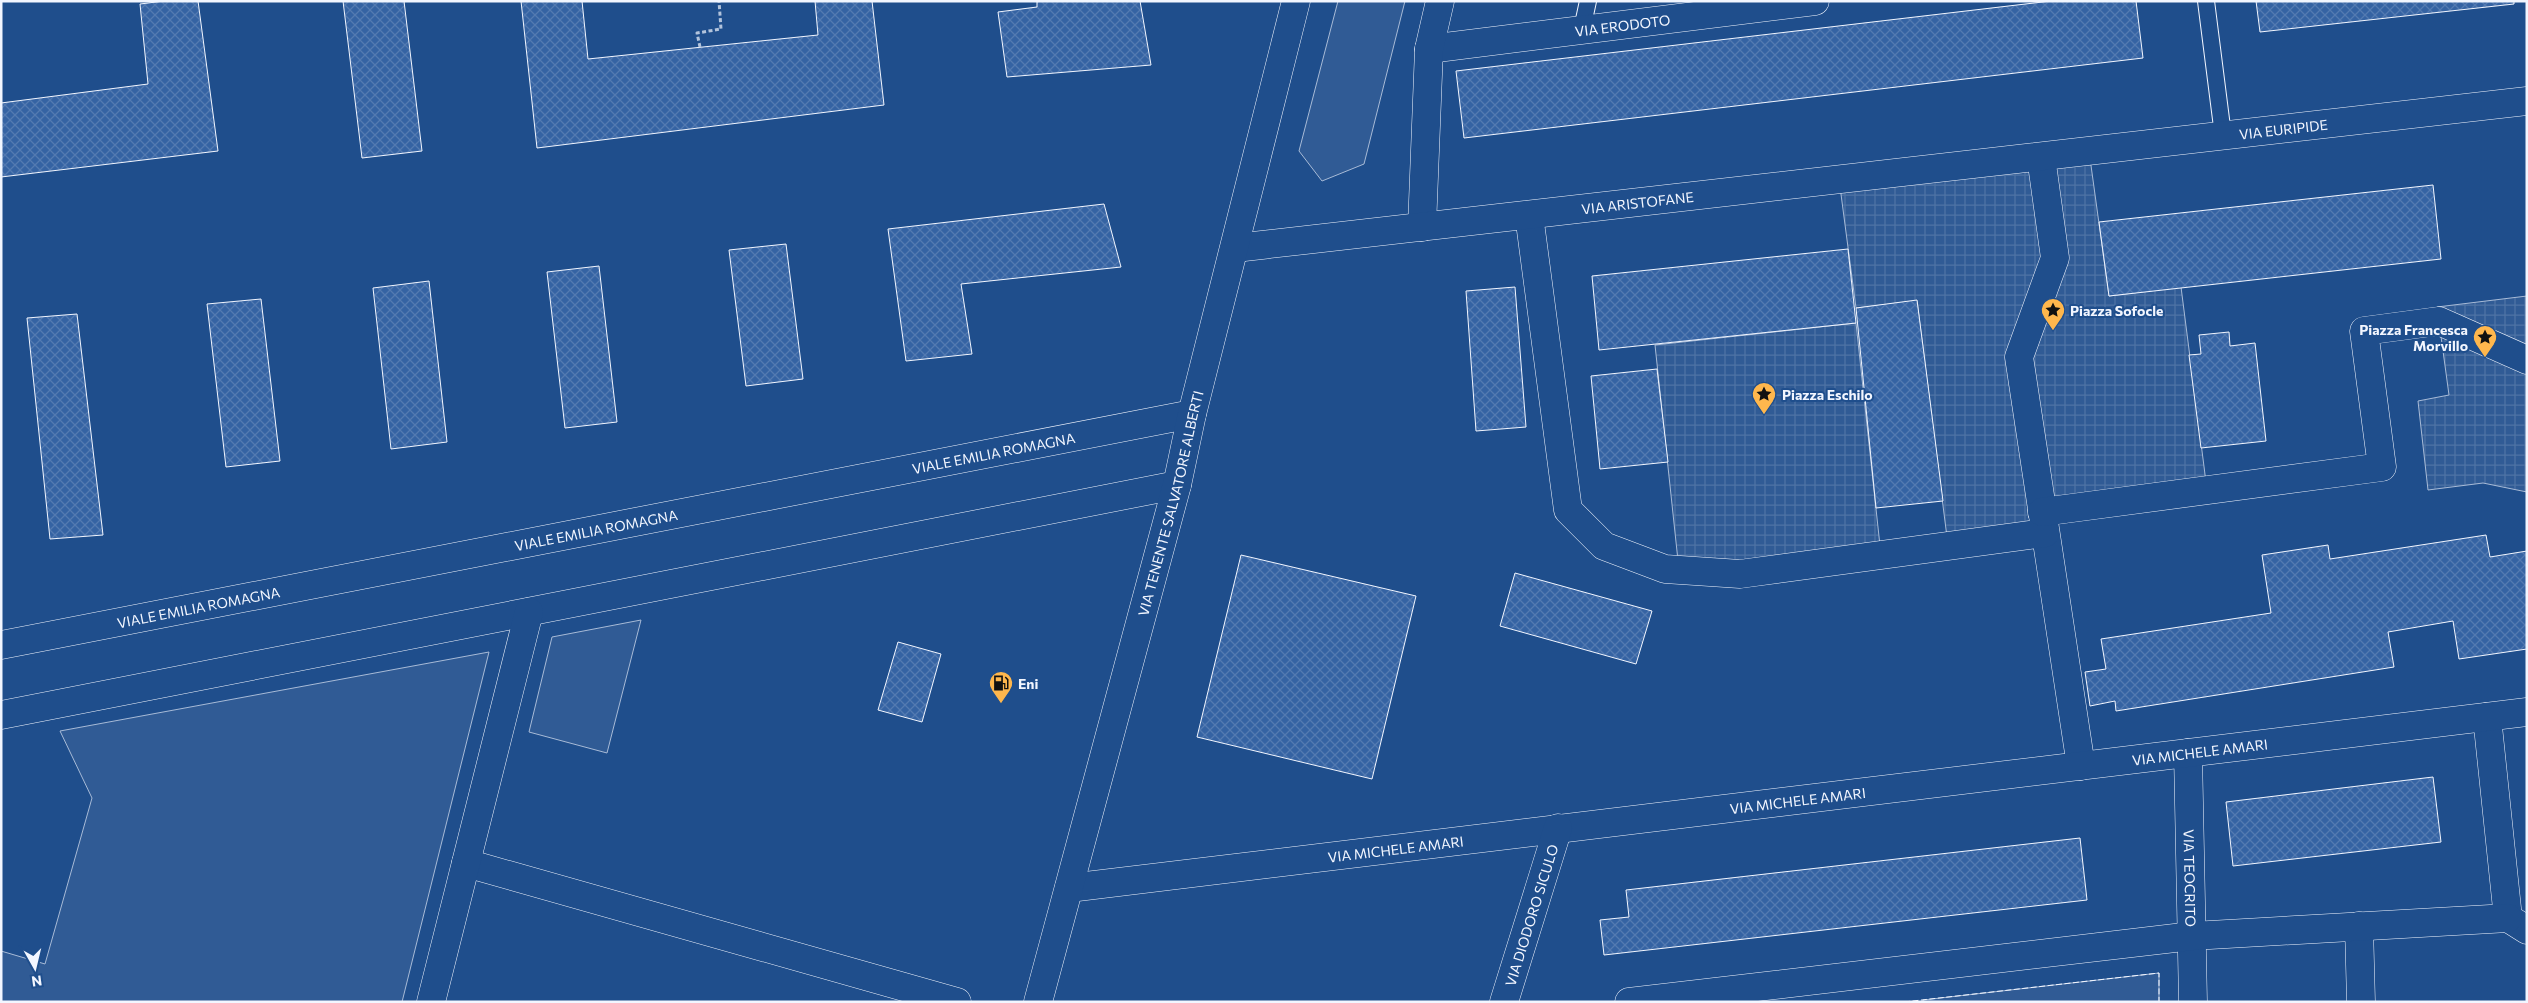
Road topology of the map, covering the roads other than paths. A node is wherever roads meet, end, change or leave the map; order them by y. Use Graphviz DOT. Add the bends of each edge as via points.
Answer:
graph roads {
  1 [pos="1296,1"];
  2 [pos="1440,1"];
  3 [pos="1588,1"];
  4 [pos="1815,1"];
  5 [pos="2206,1"];
  6 [pos="1582,29"];
  7 [pos="1429,49"];
  8 [pos="2527,101"];
  9 [pos="2223,135"];
  10 [pos="2041,157"];
  11 [pos="1530,215"];
  12 [pos="1422,227"];
  13 [pos="1235,248"];
  14 [pos="2527,360"];
  15 [pos="1192,414"];
  16 [pos="1177,485"];
  17 [pos="2044,522"];
  18 [pos="529,612"];
  19 [pos="1,645"];
  20 [pos="2527,712"];
  21 [pos="1,715"];
  22 [pos="2487,717"];
  23 [pos="2188,753"];
  24 [pos="2081,766"];
  25 [pos="1558,828"];
  26 [pos="466,863"];
  27 [pos="1069,888"];
  28 [pos="2518,924"];
  29 [pos="2359,926"];
  30 [pos="2192,936"];
  31 [pos="432,1002"];
  32 [pos="957,1002"];
  33 [pos="1038,1002"];
  34 [pos="1504,1002"];
  35 [pos="1629,1002"];
  36 [pos="2194,1002"];
  37 [pos="2361,1002"];
  1 -- 13 [label="street, VIA TENENTE SALVATORE ALBERTI"];
  2 -- 7 [label="street"];
  3 -- 6 [label="lane"];
  4 -- 6 [label="street, VIA ERODOTO"];
  5 -- 9 [label="lane"];
  6 -- 7 [label="street, VIA ERODOTO"];
  7 -- 12 [label="street"];
  8 -- 9 [label="street, VIA EURIPIDE"];
  9 -- 10 [label="street, VIA EURIPIDE"];
  10 -- 11 [label="street, VIA ARISTOFANE"];
  10 -- 17 [label="street" via="2055,258 2019,357"];
  11 -- 12 [label="street, VIA ARISTOFANE"];
  11 -- 17 [label="street" via="1568,510 1604,546 1665,569 1740,574"];
  12 -- 13 [label="street, VIA ARISTOFANE"];
  13 -- 15 [label="street, VIA TENENTE SALVATORE ALBERTI"];
  14 -- 17 [label="street" via="2439,321 2364,331 2382,467"];
  15 -- 16 [label="street, VIA TENENTE SALVATORE ALBERTI"];
  15 -- 19 [label="street, VIALE EMILIA ROMAGNA"];
  16 -- 18 [label="street"];
  16 -- 27 [label="street, VIA TENENTE SALVATORE ALBERTI"];
  17 -- 24 [label="street"];
  18 -- 21 [label="street"];
  18 -- 26 [label="street"];
  20 -- 22 [label="street, VIA MICHELE AMARI"];
  22 -- 23 [label="street, VIA MICHELE AMARI"];
  22 -- 28 [label="street"];
  23 -- 24 [label="street, VIA MICHELE AMARI"];
  23 -- 30 [label="street, VIA TEOCRITO"];
  24 -- 25 [label="street, VIA MICHELE AMARI"];
  25 -- 27 [label="street, VIA MICHELE AMARI"];
  25 -- 34 [label="street, VIA DIODORO SICULO"];
  26 -- 31 [label="street"];
  26 -- 32 [label="street"];
  27 -- 33 [label="street, VIA TENENTE SALVATORE ALBERTI"];
  28 -- 29 [label="street"];
  29 -- 30 [label="street"];
  29 -- 37 [label="street"];
  30 -- 35 [label="street"];
  30 -- 36 [label="street, VIA TEOCRITO"];
}
